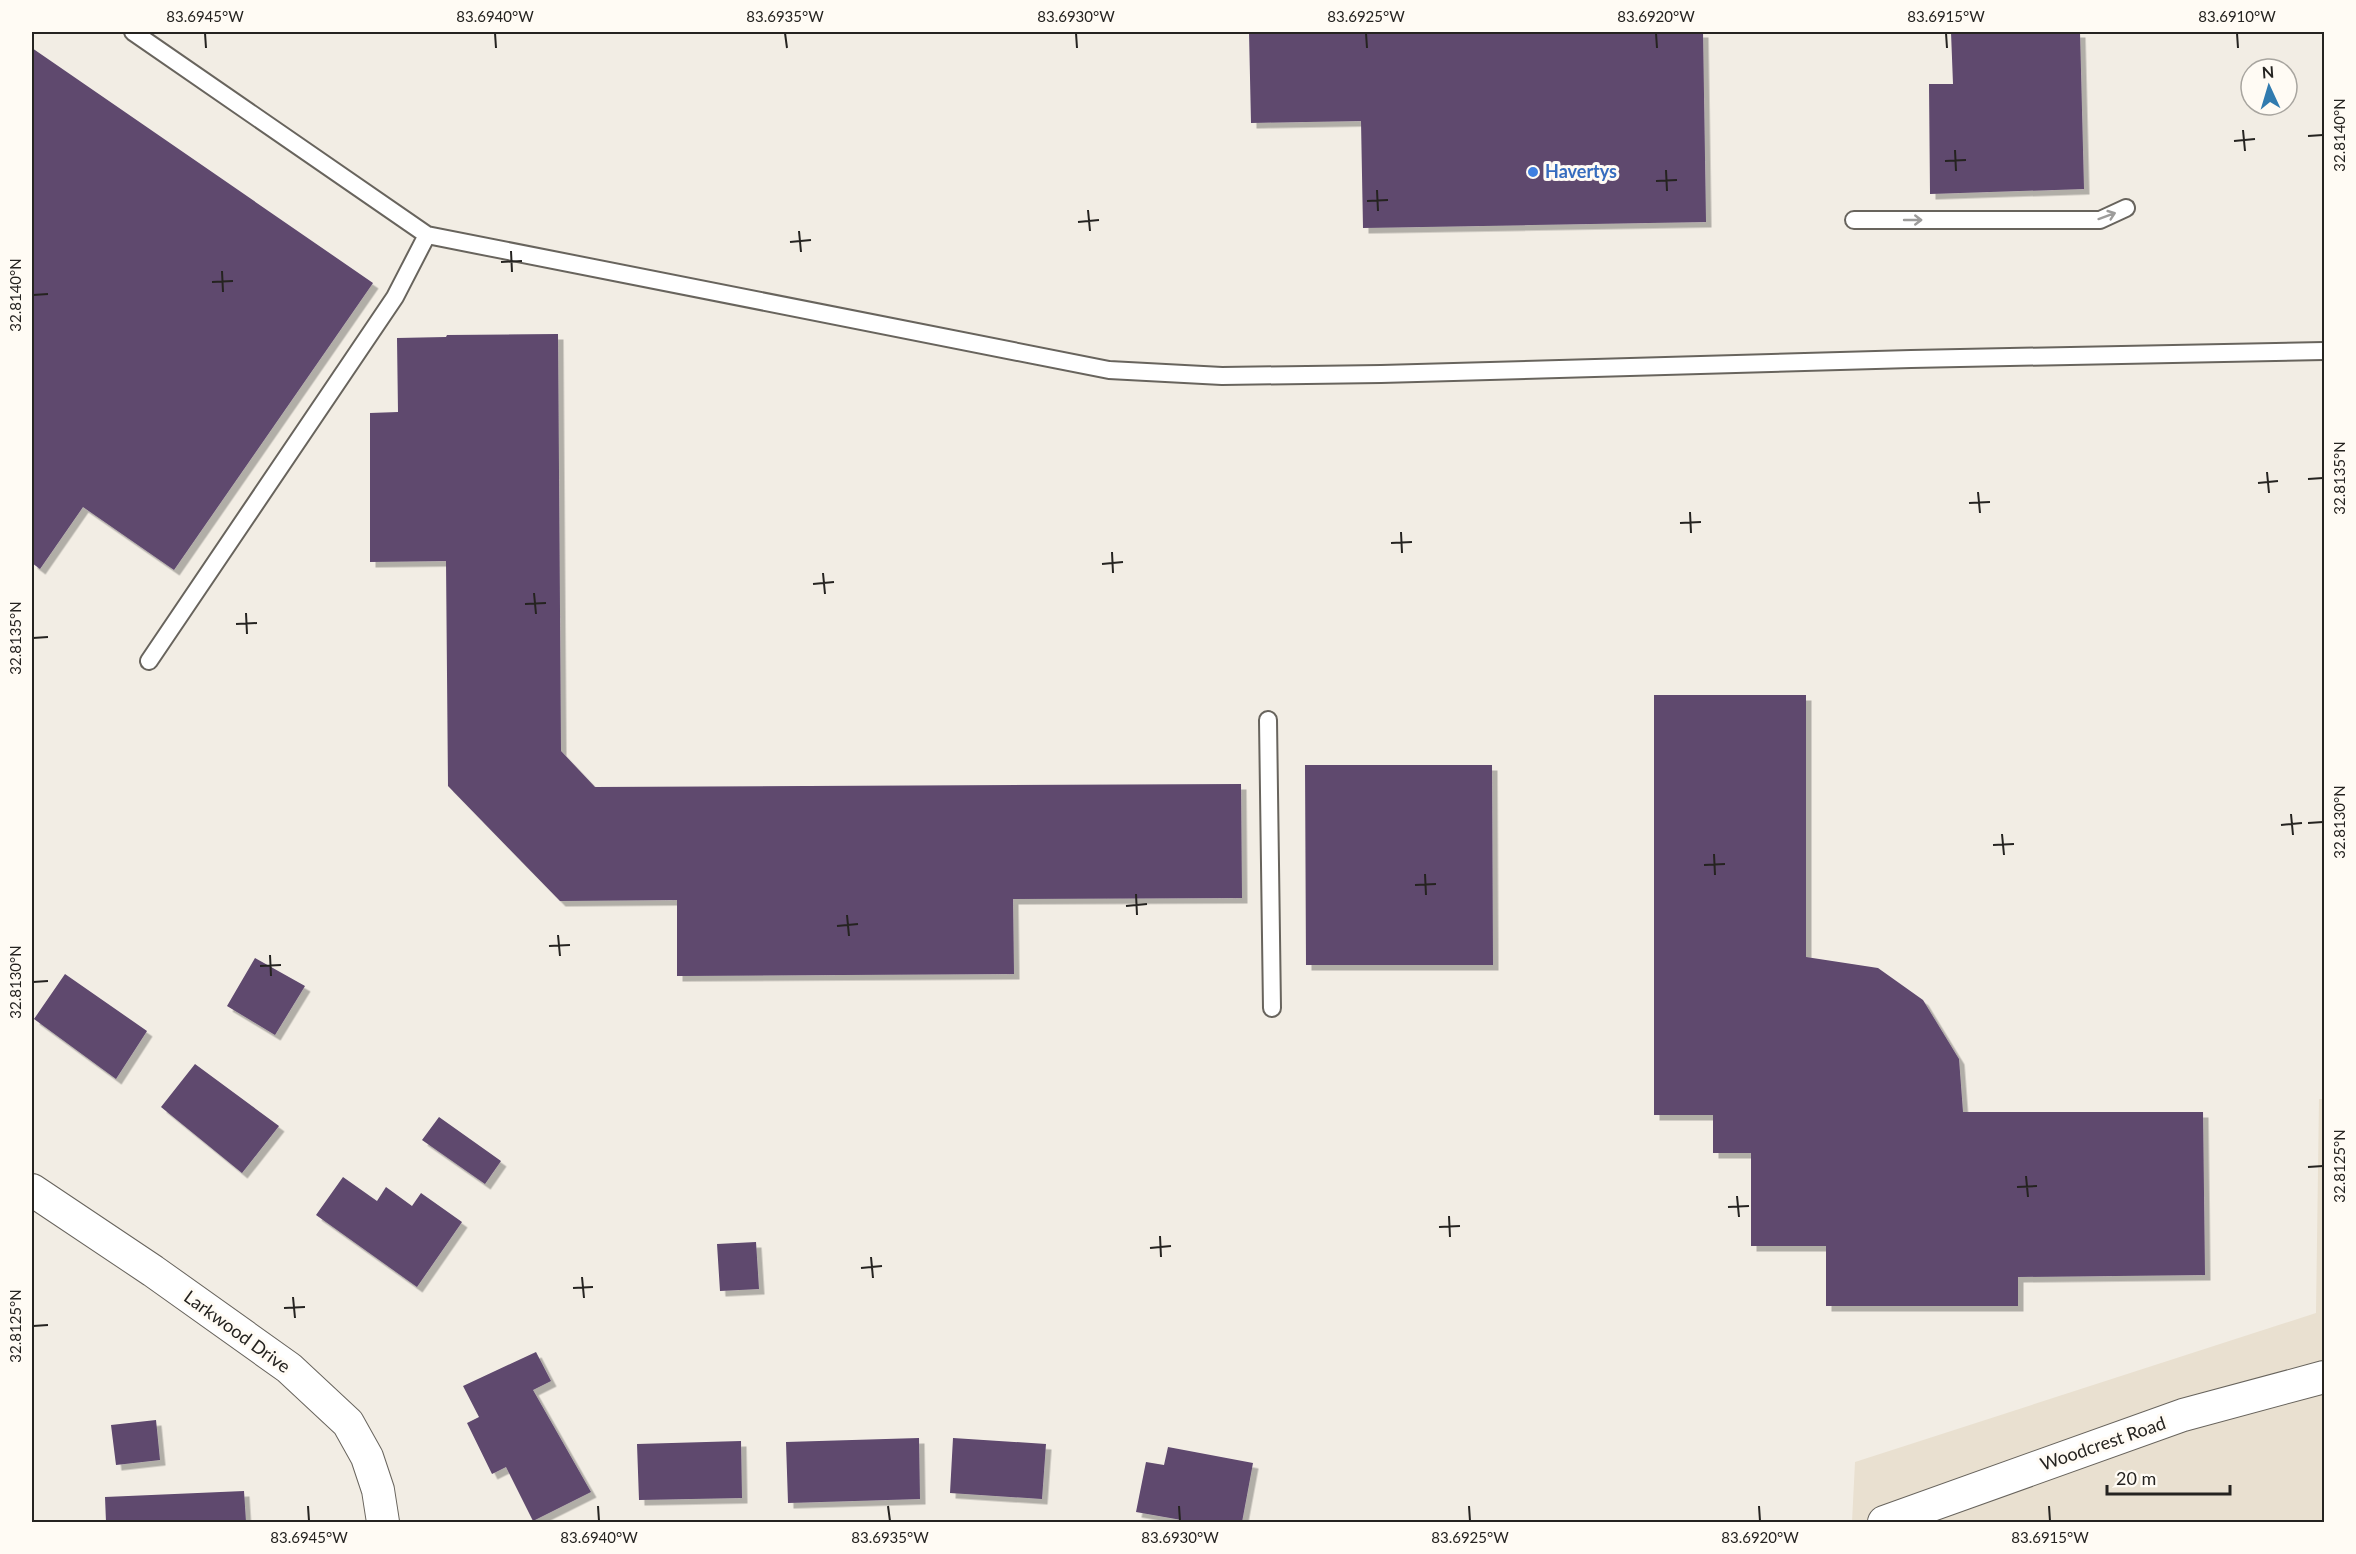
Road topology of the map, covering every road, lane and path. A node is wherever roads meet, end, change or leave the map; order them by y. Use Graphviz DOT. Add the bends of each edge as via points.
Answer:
graph roads {
  1 [pos="134,32"];
  2 [pos="2126,208"];
  3 [pos="1854,220"];
  4 [pos="427,235"];
  5 [pos="2325,351"];
  6 [pos="149,661"];
  7 [pos="1268,720"];
  8 [pos="1272,1008"];
  9 [pos="32,1190"];
  10 [pos="2325,1377"];
  11 [pos="383,1522"];
  12 [pos="1884,1522"];
  1 -- 4 [label="lane"];
  3 -- 2 [label="lane, one-way" via="2100,220"];
  4 -- 5 [label="lane" via="1109,370 1222,376 1381,374"];
  4 -- 6 [label="lane" via="395,297"];
  7 -- 8 [label="lane"];
  9 -- 11 [label="street, Larkwood Drive" via="289,1368 348,1423 367,1457"];
  10 -- 12 [label="street, Woodcrest Road" via="2183,1415"];
}
